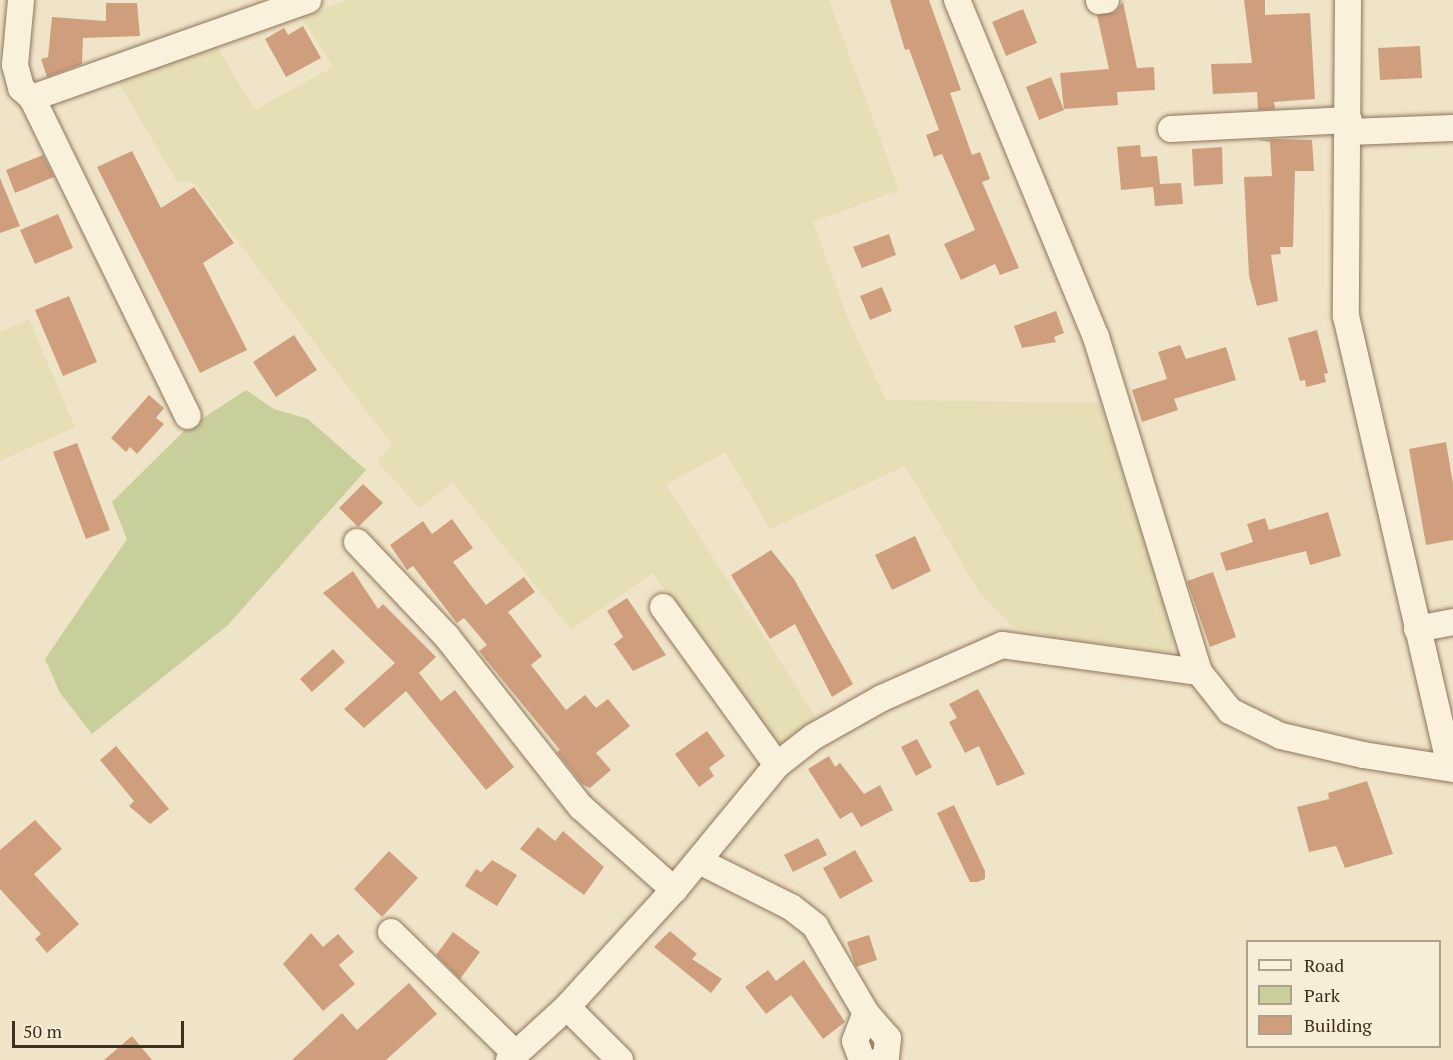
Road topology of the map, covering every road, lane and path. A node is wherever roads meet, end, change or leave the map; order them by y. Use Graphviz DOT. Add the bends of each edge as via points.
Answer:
graph roads {
  1 [pos="21,0"];
  2 [pos="308,0"];
  3 [pos="957,0"];
  4 [pos="1348,0"];
  5 [pos="32,98"];
  6 [pos="1349,126"];
  7 [pos="1453,128"];
  8 [pos="1171,129"];
  9 [pos="188,416"];
  10 [pos="357,542"];
  11 [pos="663,606"];
  12 [pos="1453,622"];
  13 [pos="1417,629"];
  14 [pos="1200,672"];
  15 [pos="777,765"];
  16 [pos="1451,768"];
  17 [pos="699,861"];
  18 [pos="674,890"];
  19 [pos="391,932"];
  20 [pos="567,1007"];
  21 [pos="866,1013"];
  22 [pos="513,1057"];
  23 [pos="620,1060"];
  24 [pos="862,1060"];
  25 [pos="880,1060"];
  1 -- 5 [label="street" via="15,65 21,88"];
  2 -- 5 [label="street"];
  3 -- 14 [label="street" via="1096,337"];
  4 -- 6 [label="street"];
  5 -- 9 [label="street"];
  6 -- 7 [label="street"];
  6 -- 8 [label="street"];
  6 -- 13 [label="street" via="1346,316"];
  10 -- 18 [label="street" via="447,638 581,807"];
  11 -- 15 [label="street"];
  12 -- 13 [label="street"];
  13 -- 16 [label="street"];
  14 -- 15 [label="street" via="1002,645 882,698 813,737"];
  14 -- 16 [label="street" via="1230,711 1281,736 1363,755"];
  15 -- 17 [label="street"];
  17 -- 18 [label="street"];
  17 -- 21 [label="street" via="791,907 815,926"];
  18 -- 20 [label="street"];
  19 -- 22 [label="street"];
  20 -- 22 [label="street"];
  20 -- 23 [label="street"];
  21 -- 24 [label="street" via="855,1041"];
  21 -- 25 [label="street" via="888,1038 886,1056"];
}
